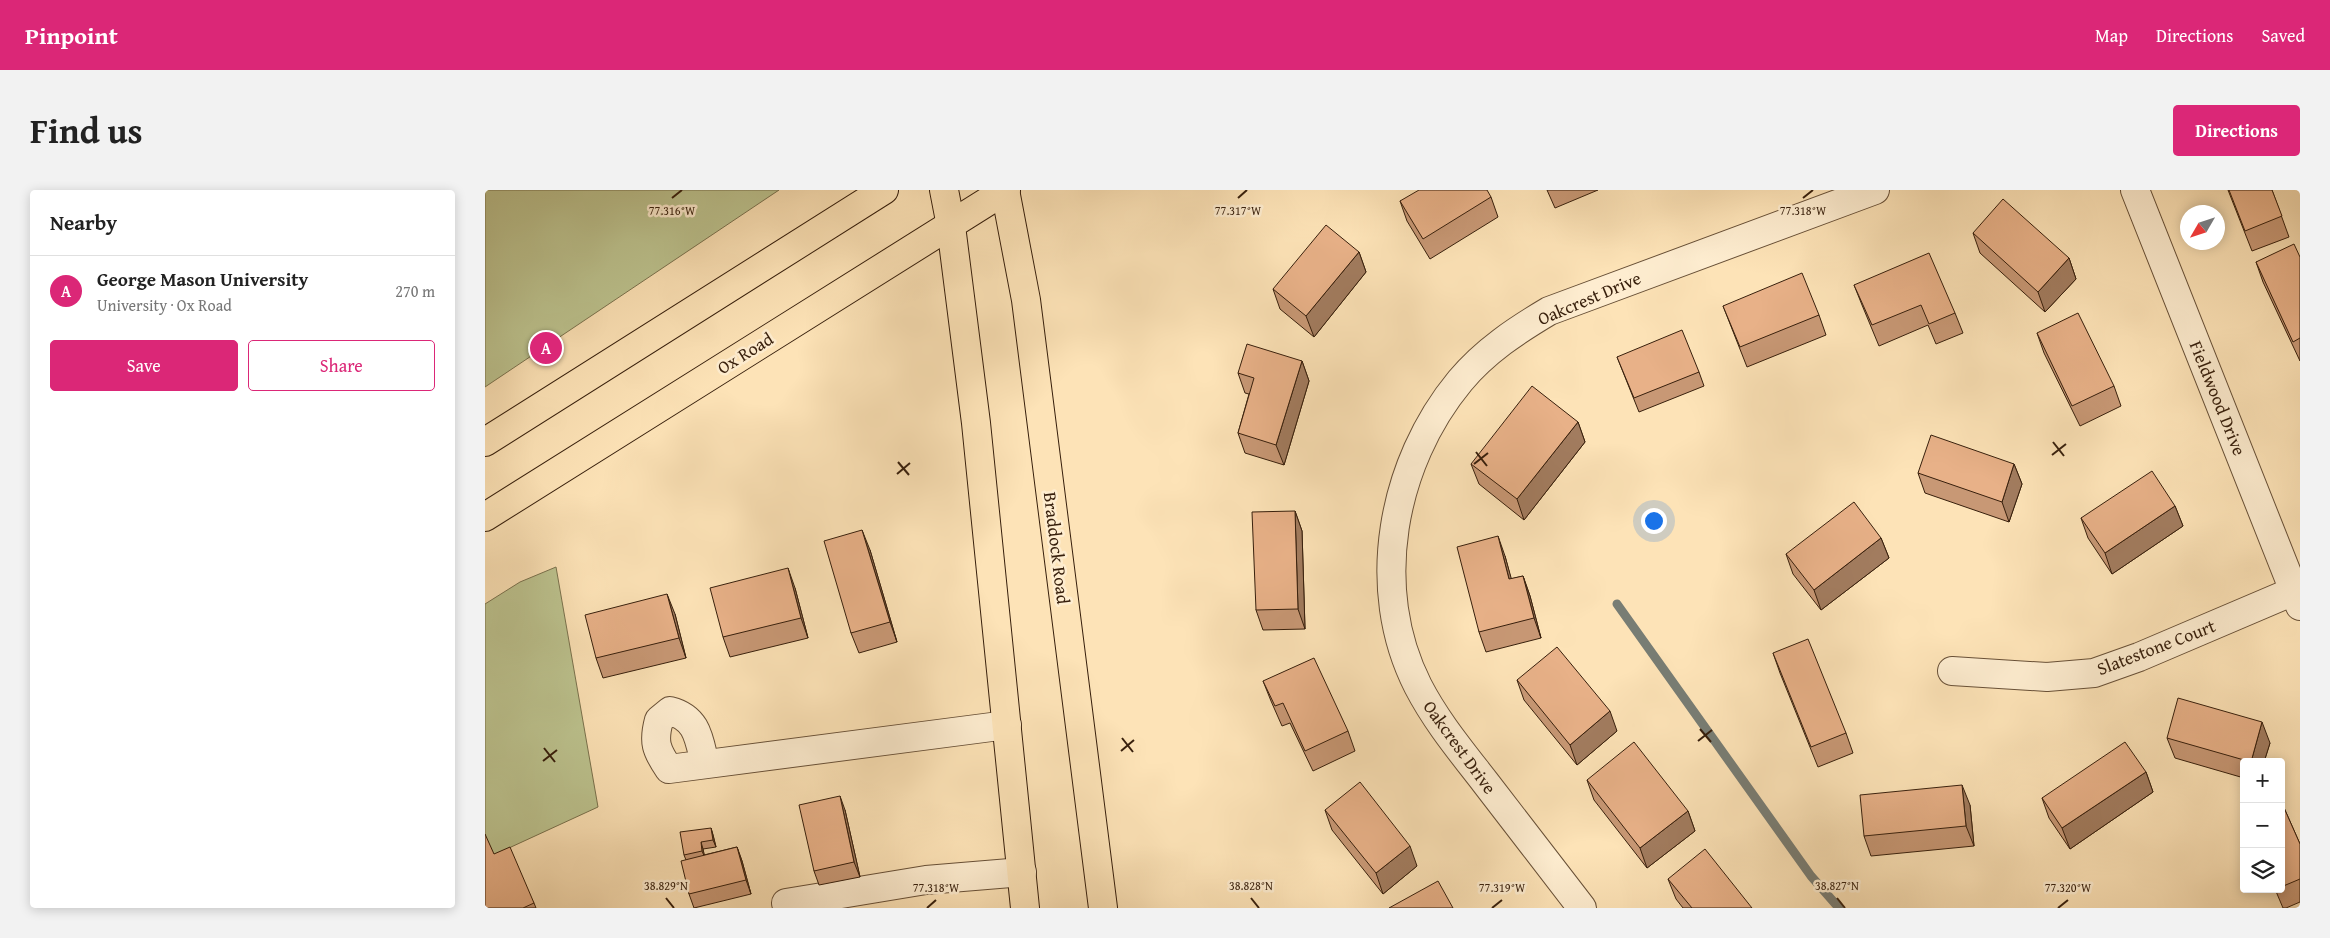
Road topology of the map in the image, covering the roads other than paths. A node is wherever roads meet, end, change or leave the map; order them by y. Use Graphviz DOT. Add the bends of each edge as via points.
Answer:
graph roads {
  1 [pos="884,190"];
  2 [pos="944,190"];
  3 [pos="1005,190"];
  4 [pos="1875,190"];
  5 [pos="2135,190"];
  6 [pos="951,226"];
  7 [pos="485,442"];
  8 [pos="485,517"];
  9 [pos="2297,599"];
  10 [pos="1952,671"];
  11 [pos="1007,725"];
  12 [pos="705,764"];
  13 [pos="1022,872"];
  14 [pos="786,903"];
  15 [pos="1025,908"];
  16 [pos="1103,908"];
  17 [pos="1582,908"];
  1 -- 7 [label="main road"];
  2 -- 6 [label="main road"];
  3 -- 6 [label="main road, Ox Road"];
  3 -- 16 [label="main road, Braddock Road" via="1025,300"];
  4 -- 17 [label="street, Oakcrest Drive" via="1549,311 1513,333 1461,380 1434,417 1419,447 1405,483 1391,546 1397,622 1404,650 1417,685 1439,723"];
  5 -- 9 [label="street, Fieldwood Drive"];
  6 -- 8 [label="main road, Ox Road" via="661,404"];
  6 -- 11 [label="main road" via="976,423"];
  9 -- 10 [label="street, Slatestone Court" via="2094,673 2047,677"];
  11 -- 12 [label="street"];
  11 -- 13 [label="main road"];
  13 -- 14 [label="street" via="926,880"];
  13 -- 15 [label="main road"];
}
